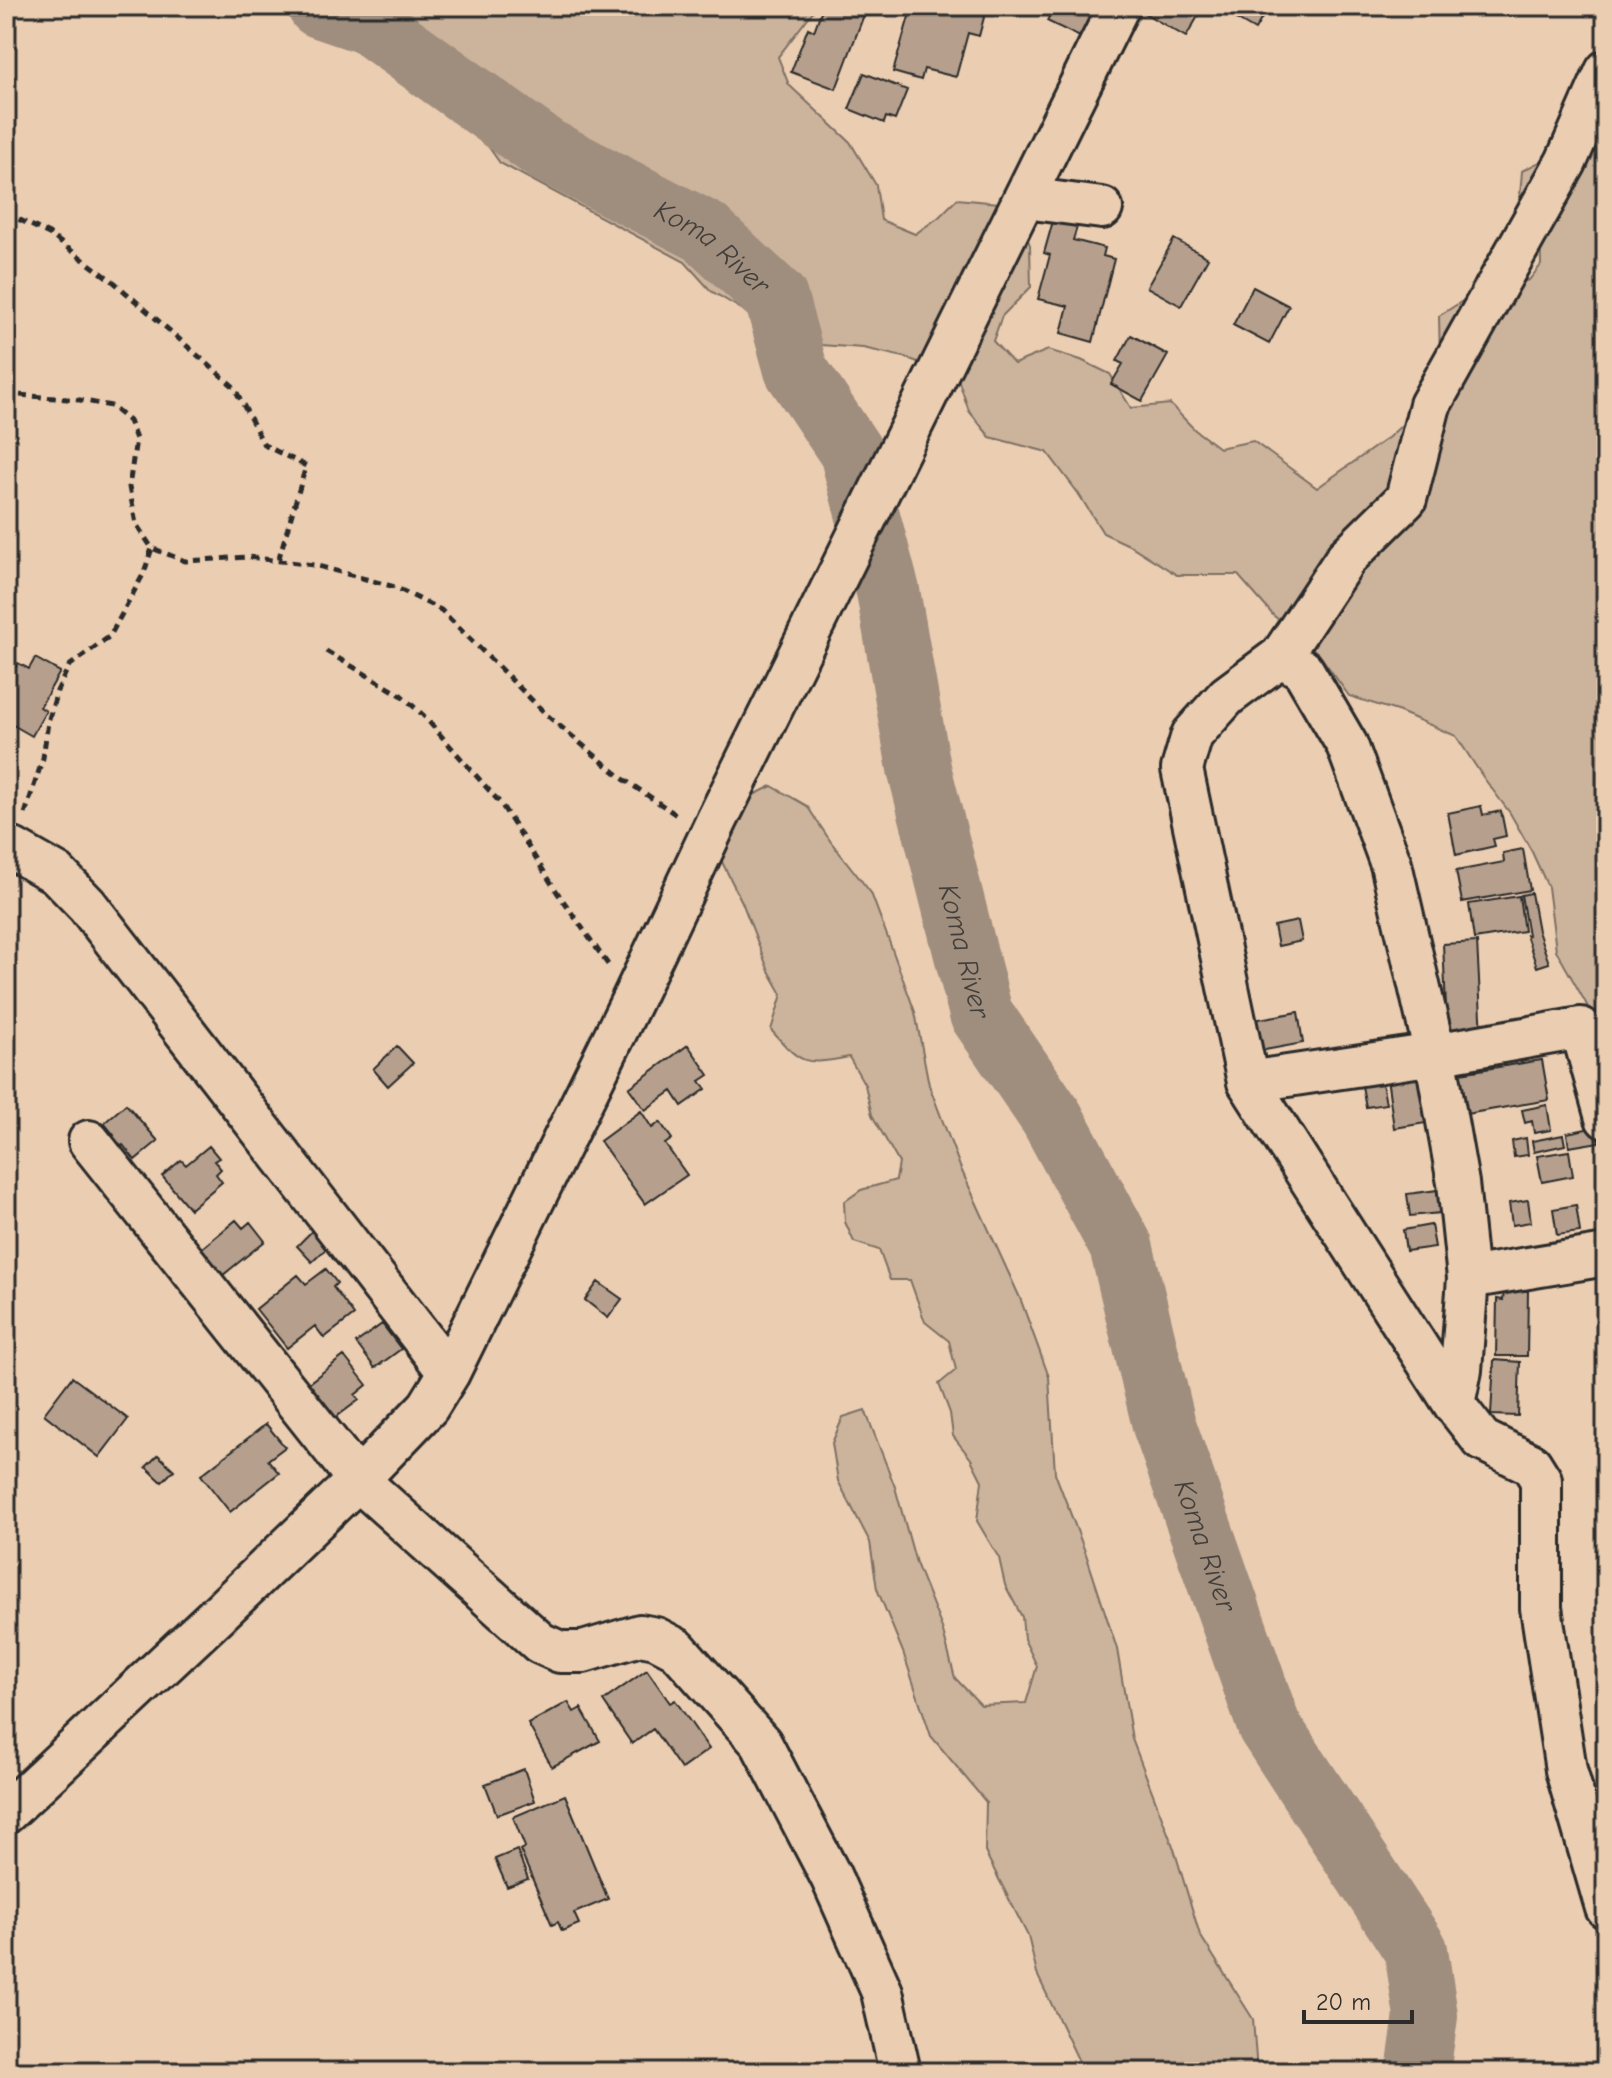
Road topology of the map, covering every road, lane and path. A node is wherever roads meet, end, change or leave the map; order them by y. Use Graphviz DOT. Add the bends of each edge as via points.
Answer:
graph roads {
  1 [pos="1119,6"];
  2 [pos="1606,71"];
  3 [pos="1025,198"];
  4 [pos="1102,208"];
  5 [pos="6,213"];
  6 [pos="6,394"];
  7 [pos="152,548"];
  8 [pos="278,561"];
  9 [pos="326,651"];
  10 [pos="1281,656"];
  11 [pos="713,828"];
  12 [pos="9,848"];
  13 [pos="632,1000"];
  14 [pos="1435,1054"];
  15 [pos="1248,1082"];
  16 [pos="1606,1118"];
  17 [pos="89,1141"];
  18 [pos="1606,1255"];
  19 [pos="1468,1278"];
  20 [pos="449,1373"];
  21 [pos="1454,1404"];
  22 [pos="358,1480"];
  23 [pos="6,1813"];
  24 [pos="1606,1908"];
  25 [pos="900,2072"];
  1 -- 3 [label="street"];
  2 -- 10 [label="street" via="1566,162 1430,405 1406,499 1346,558"];
  3 -- 4 [label="street"];
  3 -- 11 [label="street"];
  5 -- 8 [label="path" via="49,234 115,283 234,387 264,445 306,466"];
  6 -- 7 [label="path" via="111,406 129,421 136,439 129,487 136,524"];
  7 -- 8 [label="path" via="185,561"];
  7 -- 12 [label="path" via="110,636 69,666 57,691 43,758"];
  8 -- 11 [label="path" via="395,587 441,610 548,716 622,778"];
  9 -- 13 [label="path" via="401,695 423,715 501,804"];
  10 -- 14 [label="street" via="1303,670 1347,745 1391,864"];
  10 -- 15 [label="street" via="1209,715 1192,735 1182,769"];
  11 -- 13 [label="street"];
  12 -- 20 [label="street" via="57,874 87,905"];
  13 -- 20 [label="street"];
  14 -- 15 [label="street"];
  14 -- 16 [label="street" via="1581,1028"];
  14 -- 19 [label="street"];
  15 -- 21 [label="street"];
  17 -- 22 [label="street"];
  18 -- 19 [label="street"];
  19 -- 21 [label="street"];
  20 -- 22 [label="street" via="428,1407"];
  21 -- 24 [label="street" via="1482,1440 1531,1464 1541,1480 1543,1623 1566,1770"];
  22 -- 23 [label="street"];
  22 -- 25 [label="street" via="540,1643 560,1652 583,1652 640,1635 677,1649 761,1743 831,1877 882,1992"];
}
